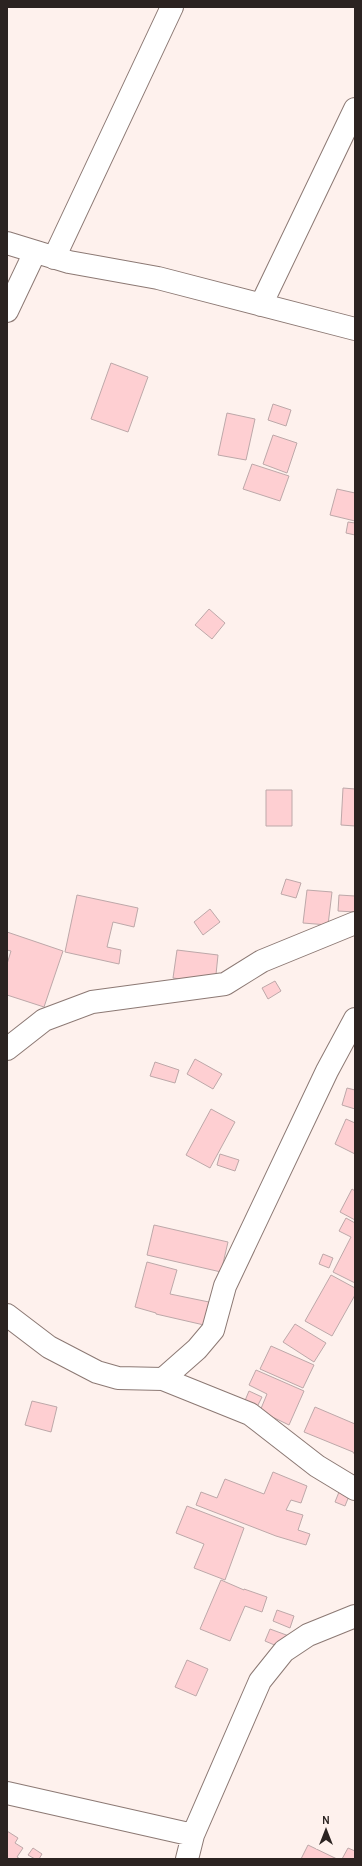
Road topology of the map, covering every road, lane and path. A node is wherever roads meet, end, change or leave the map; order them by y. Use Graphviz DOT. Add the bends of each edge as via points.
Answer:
graph roads {
  1 [pos="172,7"];
  2 [pos="355,109"];
  3 [pos="7,243"];
  4 [pos="45,255"];
  5 [pos="261,305"];
  6 [pos="7,311"];
  7 [pos="355,329"];
  8 [pos="355,923"];
  9 [pos="355,1019"];
  10 [pos="11,1042"];
  11 [pos="7,1315"];
  12 [pos="162,1379"];
  13 [pos="355,1489"];
  14 [pos="355,1616"];
  15 [pos="7,1793"];
  16 [pos="193,1835"];
  17 [pos="187,1859"];
  1 -- 4 [label="street"];
  2 -- 5 [label="street"];
  3 -- 4 [label="street"];
  4 -- 5 [label="street" via="69,262 158,278"];
  4 -- 6 [label="street"];
  5 -- 7 [label="street"];
  8 -- 10 [label="street" via="262,961 225,984 92,1002 44,1020"];
  9 -- 12 [label="street" via="327,1071 225,1286 213,1330 198,1349"];
  11 -- 12 [label="street" via="48,1346 97,1372 118,1378"];
  12 -- 13 [label="street" via="250,1414 317,1466"];
  14 -- 16 [label="street" via="308,1635 284,1651 260,1681"];
  15 -- 16 [label="street"];
  16 -- 17 [label="street"];
}
